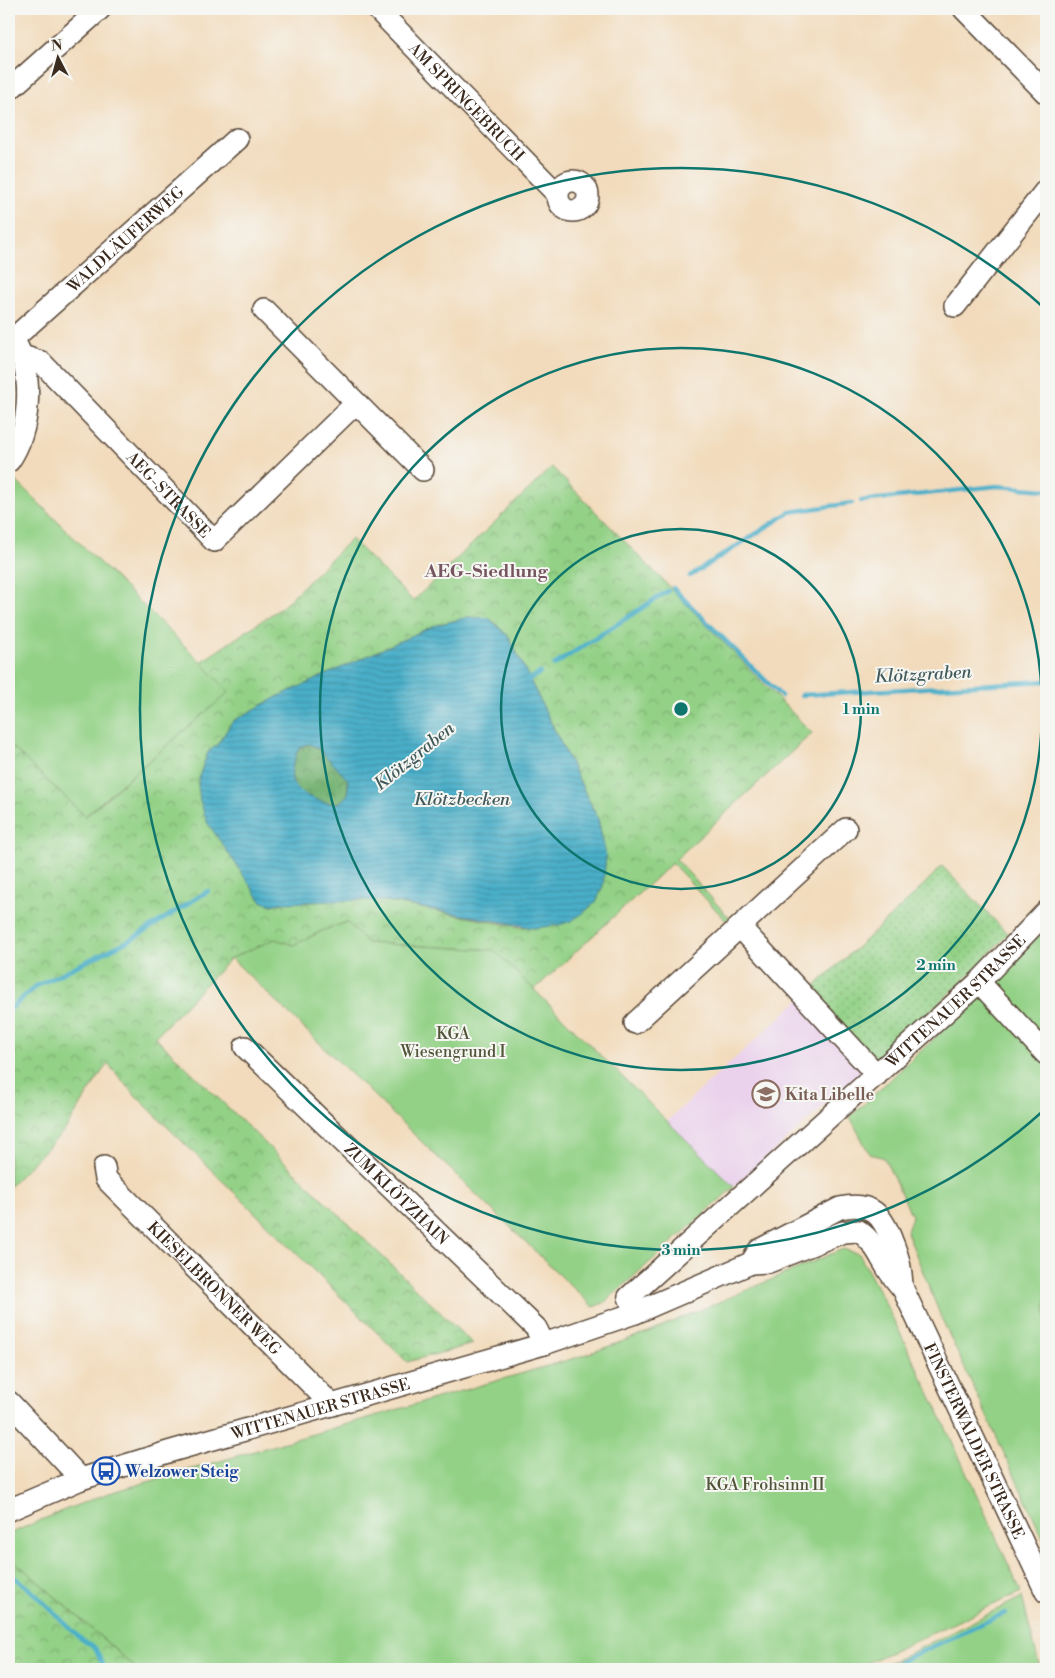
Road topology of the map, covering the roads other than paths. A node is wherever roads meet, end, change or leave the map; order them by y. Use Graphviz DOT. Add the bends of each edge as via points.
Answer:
graph roads {
  1 [pos="100,9"];
  2 [pos="377,9"];
  3 [pos="964,9"];
  4 [pos="9,90"];
  5 [pos="1046,93"];
  6 [pos="237,139"];
  7 [pos="1046,190"];
  8 [pos="558,194"];
  9 [pos="954,306"];
  10 [pos="264,310"];
  11 [pos="15,342"];
  12 [pos="356,404"];
  13 [pos="9,461"];
  14 [pos="423,470"];
  15 [pos="846,829"];
  16 [pos="1046,912"];
  17 [pos="740,926"];
  18 [pos="979,982"];
  19 [pos="635,1023"];
  20 [pos="245,1047"];
  21 [pos="1046,1054"];
  22 [pos="877,1075"];
  23 [pos="104,1167"];
  24 [pos="864,1207"];
  25 [pos="860,1231"];
  26 [pos="751,1263"];
  27 [pos="902,1289"];
  28 [pos="635,1313"];
  29 [pos="544,1344"];
  30 [pos="9,1402"];
  31 [pos="332,1405"];
  32 [pos="81,1479"];
  33 [pos="9,1510"];
  34 [pos="1046,1592"];
  1 -- 4 [label="street"];
  2 -- 8 [label="street, AM SPRINGEBRUCH"];
  3 -- 5 [label="street"];
  6 -- 11 [label="street, WALDLÄUFERWEG"];
  7 -- 9 [label="street"];
  10 -- 12 [label="street"];
  11 -- 12 [label="street, AEG-STRASSE" via="41,362 214,541"];
  11 -- 13 [label="street" via="27,386 27,408 22,432"];
  12 -- 14 [label="street"];
  15 -- 17 [label="street"];
  16 -- 18 [label="street, WITTENAUER STRASSE"];
  17 -- 19 [label="street"];
  17 -- 22 [label="street"];
  18 -- 21 [label="street"];
  18 -- 22 [label="street, WITTENAUER STRASSE"];
  20 -- 29 [label="street, ZUM KLÖTZHAIN" via="536,1328"];
  22 -- 28 [label="street, WITTENAUER STRASSE" via="629,1297"];
  23 -- 31 [label="street, KIESELBRONNER WEG" via="106,1179"];
  24 -- 25 [label="street"];
  24 -- 26 [label="street, WITTENAUER STRASSE" via="840,1208 759,1250"];
  24 -- 27 [label="street, FINSTERWALDER STRASSE" via="878,1214 887,1227 902,1267"];
  25 -- 26 [label="street, WITTENAUER STRASSE" via="843,1232 769,1262"];
  25 -- 27 [label="street, FINSTERWALDER STRASSE" via="874,1245"];
  26 -- 28 [label="street, WITTENAUER STRASSE"];
  27 -- 34 [label="street, FINSTERWALDER STRASSE"];
  28 -- 29 [label="street, WITTENAUER STRASSE"];
  29 -- 31 [label="street, WITTENAUER STRASSE"];
  30 -- 32 [label="street"];
  31 -- 32 [label="street, WITTENAUER STRASSE"];
  32 -- 33 [label="street, WITTENAUER STRASSE"];
}
